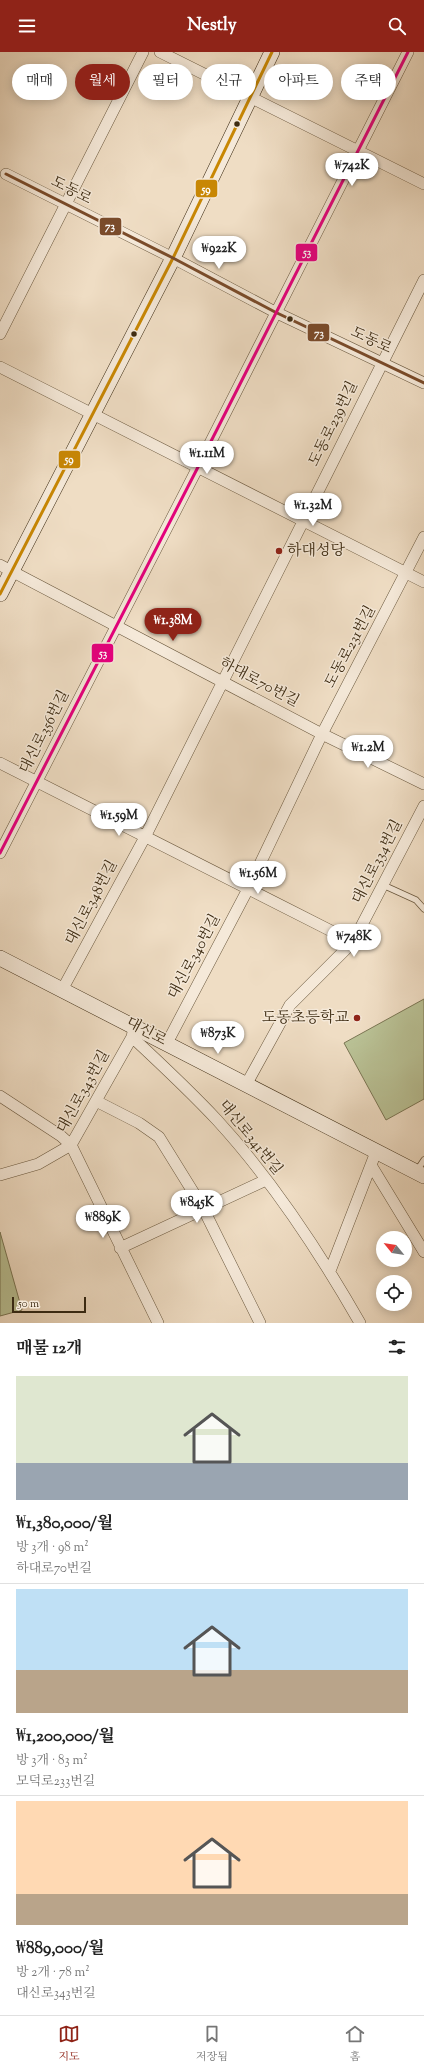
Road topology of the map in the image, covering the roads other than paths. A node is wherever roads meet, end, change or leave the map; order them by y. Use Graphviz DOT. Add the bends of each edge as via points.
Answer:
graph roads {
  1 [pos="142,52"];
  2 [pos="160,52"];
  3 [pos="272,52"];
  4 [pos="408,52"];
  5 [pos="201,72"];
  6 [pos="256,83"];
  7 [pos="247,100"];
  8 [pos="256,100"];
  9 [pos="358,151"];
  10 [pos="6,174"];
  11 [pos="424,184"];
  12 [pos="65,205"];
  13 [pos="173,258"];
  14 [pos="424,280"];
  15 [pos="275,312"];
  16 [pos="0,334"];
  17 [pos="382,362"];
  18 [pos="0,367"];
  19 [pos="424,383"];
  20 [pos="92,414"];
  21 [pos="197,469"];
  22 [pos="303,522"];
  23 [pos="424,537"];
  24 [pos="6,568"];
  25 [pos="406,573"];
  26 [pos="424,582"];
  27 [pos="0,594"];
  28 [pos="116,626"];
  29 [pos="222,680"];
  30 [pos="322,734"];
  31 [pos="0,764"];
  32 [pos="36,782"];
  33 [pos="424,784"];
  34 [pos="424,806"];
  35 [pos="145,837"];
  36 [pos="0,852"];
  37 [pos="383,885"];
  38 [pos="248,889"];
  39 [pos="424,909"];
  40 [pos="354,942"];
  41 [pos="0,958"];
  42 [pos="62,990"];
  43 [pos="133,1031"];
  44 [pos="167,1043"];
  45 [pos="246,1084"];
  46 [pos="0,1096"];
  47 [pos="96,1101"];
  48 [pos="71,1145"];
  49 [pos="374,1158"];
  50 [pos="421,1169"];
  51 [pos="0,1175"];
  52 [pos="266,1180"];
  53 [pos="203,1208"];
  54 [pos="120,1248"];
  55 [pos="424,1252"];
  56 [pos="330,1271"];
  57 [pos="158,1323"];
  58 [pos="260,1323"];
  59 [pos="360,1323"];
  1 -- 12 [label="street"];
  2 -- 5 [label="street"];
  3 -- 6 [label="street"];
  4 -- 9 [label="street, 대신로356번길"];
  7 -- 13 [label="street"];
  8 -- 9 [label="street"];
  9 -- 11 [label="street"];
  9 -- 15 [label="street, 대신로356번길"];
  10 -- 12 [label="street, 도동로"];
  12 -- 13 [label="street, 도동로"];
  12 -- 16 [label="street"];
  13 -- 15 [label="street, 도동로"];
  13 -- 20 [label="street"];
  14 -- 17 [label="street, 도동로239번길"];
  15 -- 17 [label="street, 도동로"];
  15 -- 21 [label="street, 대신로356번길"];
  17 -- 19 [label="street, 도동로"];
  17 -- 22 [label="street, 도동로239번길"];
  18 -- 20 [label="street"];
  20 -- 21 [label="street"];
  20 -- 24 [label="street"];
  21 -- 22 [label="street"];
  21 -- 28 [label="street, 대신로356번길"];
  22 -- 25 [label="street"];
  22 -- 29 [label="street, 도동로239번길"];
  23 -- 25 [label="street, 도동로231번길"];
  24 -- 27 [label="street"];
  24 -- 28 [label="street, 하대로70번길"];
  25 -- 26 [label="street"];
  25 -- 30 [label="street, 도동로231번길"];
  28 -- 29 [label="street, 하대로70번길"];
  28 -- 32 [label="street, 대신로356번길"];
  29 -- 30 [label="street, 하대로70번길"];
  29 -- 35 [label="street, 대신로348번길"];
  30 -- 33 [label="street, 하대로70번길"];
  30 -- 38 [label="street, 대신로340번길"];
  31 -- 32 [label="street"];
  32 -- 35 [label="street"];
  32 -- 36 [label="street, 대신로356번길"];
  34 -- 37 [label="street, 대신로334번길"];
  35 -- 38 [label="street"];
  35 -- 42 [label="street, 대신로348번길"];
  37 -- 39 [label="lane" via="416,900"];
  37 -- 40 [label="street, 대신로334번길"];
  38 -- 40 [label="street"];
  38 -- 44 [label="street, 대신로340번길"];
  40 -- 45 [label="street, 대신로334번길" via="290,1005"];
  41 -- 42 [label="street, 대신로"];
  42 -- 43 [label="street, 대신로"];
  43 -- 44 [label="street, 대신로"];
  43 -- 47 [label="street, 대신로343번길"];
  43 -- 52 [label="street, 대신로341번길" via="213,1116"];
  44 -- 45 [label="street, 대신로"];
  45 -- 49 [label="street, 대신로"];
  46 -- 48 [label="street"];
  47 -- 48 [label="street, 대신로343번길"];
  47 -- 53 [label="street" via="140,1123 159,1137"];
  48 -- 51 [label="street" via="38,1164"];
  48 -- 54 [label="street, 대신로343번길"];
  49 -- 50 [label="street, 대신로"];
  49 -- 55 [label="street"];
  49 -- 56 [label="street"];
  52 -- 53 [label="street"];
  52 -- 56 [label="street, 대신로341번길"];
  53 -- 54 [label="street"];
  53 -- 58 [label="street"];
  54 -- 57 [label="street, 대신로343번길"];
  56 -- 59 [label="street, 대신로341번길"];
}
